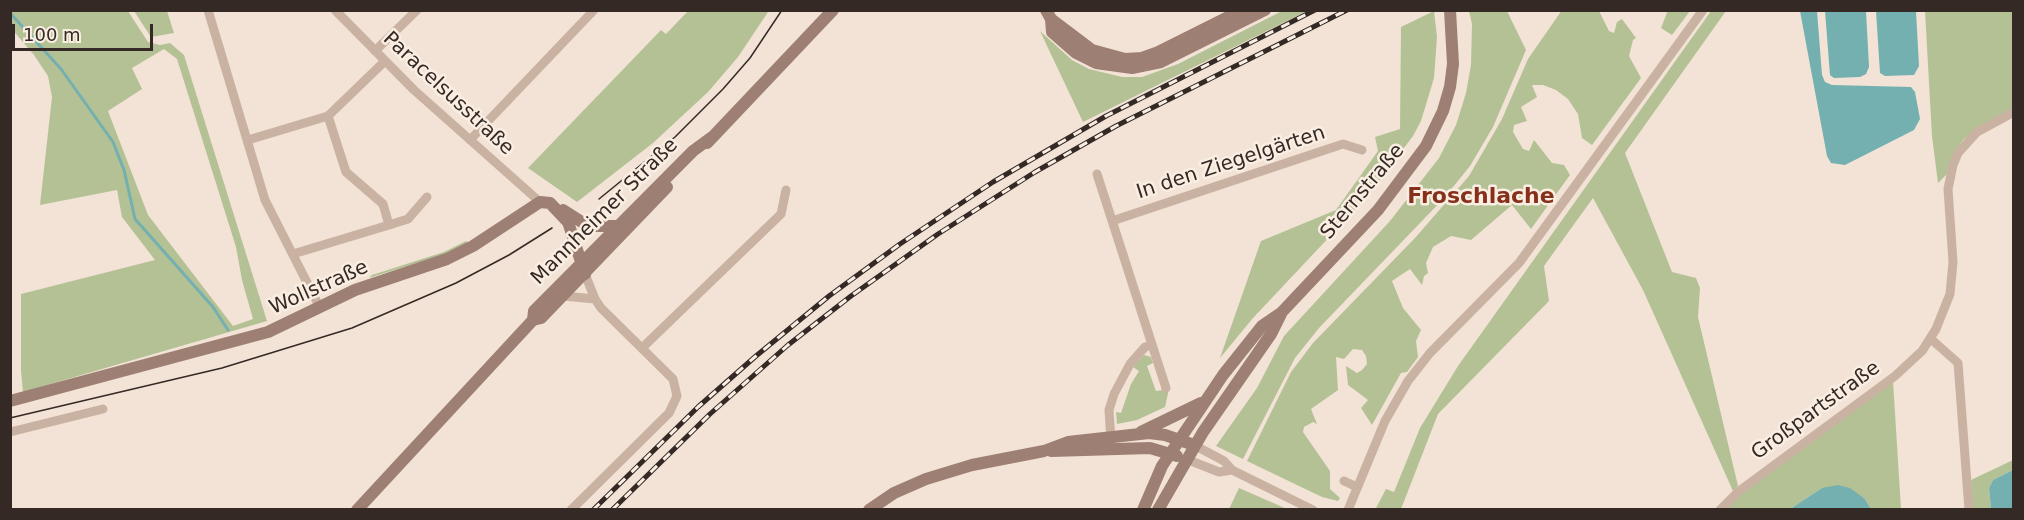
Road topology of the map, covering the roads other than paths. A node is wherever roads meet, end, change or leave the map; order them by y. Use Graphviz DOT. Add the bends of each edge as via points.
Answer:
graph roads {
  1 [pos="208,10"];
  2 [pos="334,10"];
  3 [pos="417,10"];
  4 [pos="594,10"];
  5 [pos="833,10"];
  6 [pos="1242,10"];
  7 [pos="1265,10"];
  8 [pos="1450,10"];
  9 [pos="1703,10"];
  10 [pos="1049,15"];
  11 [pos="375,51"];
  12 [pos="385,61"];
  13 [pos="2013,112"];
  14 [pos="328,116"];
  15 [pos="712,137"];
  16 [pos="248,140"];
  17 [pos="470,140"];
  18 [pos="1362,150"];
  19 [pos="1097,174"];
  20 [pos="786,190"];
  21 [pos="427,197"];
  22 [pos="545,202"];
  23 [pos="1112,221"];
  24 [pos="389,225"];
  25 [pos="617,226"];
  26 [pos="293,254"];
  27 [pos="584,268"];
  28 [pos="563,296"];
  29 [pos="595,299"];
  30 [pos="319,306"];
  31 [pos="1281,313"];
  32 [pos="533,320"];
  33 [pos="1930,339"];
  34 [pos="1151,345"];
  35 [pos="642,348"];
  36 [pos="1166,388"];
  37 [pos="10,401"];
  38 [pos="1203,403"];
  39 [pos="103,409"];
  40 [pos="10,432"];
  41 [pos="1134,434"];
  42 [pos="1179,439"];
  43 [pos="1111,442"];
  44 [pos="1194,445"];
  45 [pos="1170,453"];
  46 [pos="1186,459"];
  47 [pos="1232,470"];
  48 [pos="1344,481"];
  49 [pos="1357,487"];
  50 [pos="870,509"];
  51 [pos="357,510"];
  52 [pos="571,510"];
  53 [pos="1143,510"];
  54 [pos="1158,510"];
  55 [pos="1313,510"];
  56 [pos="1348,510"];
  57 [pos="1720,510"];
  58 [pos="1969,510"];
  1 -- 16 [label="street"];
  2 -- 11 [label="street, Paracelsusstraße"];
  3 -- 11 [label="street"];
  4 -- 17 [label="street"];
  5 -- 15 [label="street, Mannheimer Straße"];
  6 -- 10 [label="street" via="1156,53 1125,59 1092,50"];
  7 -- 10 [label="street" via="1161,62 1132,68 1096,63 1076,53 1052,32"];
  8 -- 31 [label="street, Sternstraße" via="1450,87 1426,146 1378,210"];
  9 -- 49 [label="street" via="1519,263 1430,353 1408,381 1385,421"];
  11 -- 12 [label="street, Paracelsusstraße"];
  12 -- 14 [label="street"];
  12 -- 17 [label="street, Paracelsusstraße"];
  13 -- 33 [label="street, Großpartstraße" via="1977,132 1958,153 1953,165 1948,189 1952,276 1945,310"];
  14 -- 16 [label="street"];
  14 -- 24 [label="street" via="346,172 383,204"];
  15 -- 25 [label="street, Mannheimer Straße"];
  15 -- 27 [label="street, Mannheimer Straße"];
  16 -- 26 [label="street" via="265,200"];
  17 -- 22 [label="street, Paracelsusstraße"];
  18 -- 23 [label="street, In den Ziegelgärten" via="1343,144"];
  19 -- 23 [label="street"];
  20 -- 35 [label="street" via="781,214"];
  21 -- 24 [label="street" via="408,219"];
  22 -- 25 [label="street" via="588,226"];
  22 -- 27 [label="street" via="568,222"];
  22 -- 30 [label="street, Wollstraße" via="447,258"];
  23 -- 34 [label="street"];
  24 -- 26 [label="street"];
  25 -- 27 [label="street, Mannheimer Straße"];
  26 -- 30 [label="street"];
  27 -- 28 [label="street, Mannheimer Straße"];
  27 -- 29 [label="street"];
  27 -- 32 [label="street, Mannheimer Straße" via="534,311"];
  28 -- 29 [label="street"];
  28 -- 32 [label="street, Mannheimer Straße" via="541,318"];
  29 -- 35 [label="street"];
  30 -- 37 [label="street, Wollstraße" via="268,332"];
  31 -- 38 [label="street, Sternstraße" via="1262,327"];
  31 -- 44 [label="street, Sternstraße" via="1271,334"];
  32 -- 51 [label="street, Mannheimer Straße"];
  33 -- 57 [label="street, Großpartstraße" via="1895,376 1739,491"];
  33 -- 58 [label="street" via="1958,363"];
  34 -- 36 [label="street"];
  34 -- 43 [label="street" via="1130,364 1114,394 1109,410"];
  35 -- 52 [label="street" via="674,379 674,404"];
  38 -- 41 [label="street"];
  38 -- 42 [label="street, Sternstraße"];
  39 -- 40 [label="street"];
  41 -- 42 [label="street"];
  41 -- 43 [label="street"];
  42 -- 44 [label="street"];
  42 -- 45 [label="street, Sternstraße"];
  43 -- 45 [label="street"];
  43 -- 50 [label="street" via="1069,452 1044,451 972,465 926,478"];
  44 -- 46 [label="street, Sternstraße"];
  44 -- 47 [label="street" via="1224,461"];
  45 -- 46 [label="street"];
  45 -- 53 [label="street, Sternstraße"];
  46 -- 47 [label="street" via="1219,472"];
  46 -- 54 [label="street, Sternstraße"];
  47 -- 55 [label="street"];
  48 -- 49 [label="street"];
  49 -- 56 [label="street"];
}
